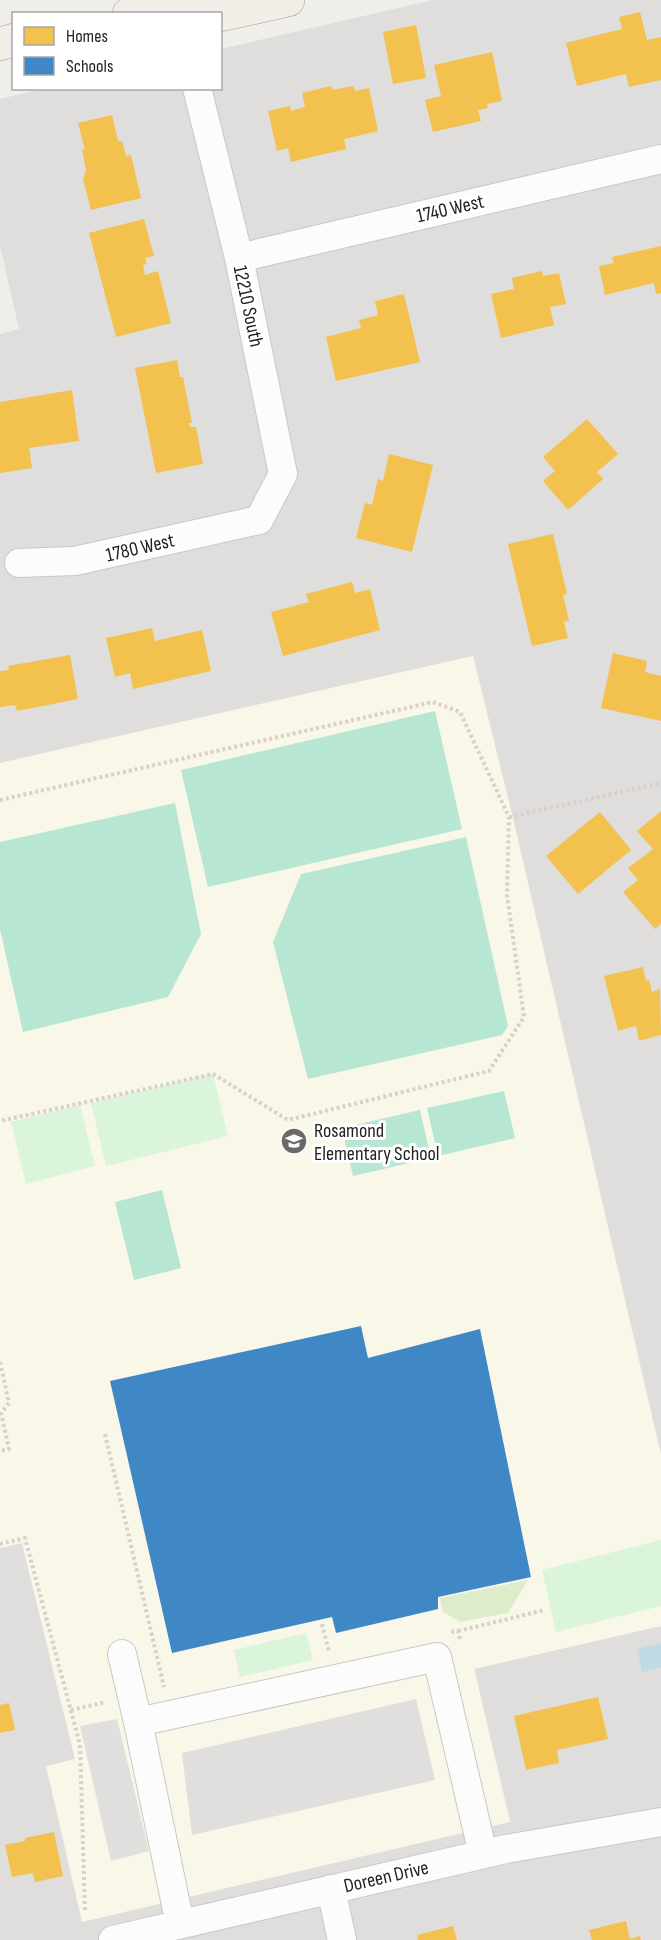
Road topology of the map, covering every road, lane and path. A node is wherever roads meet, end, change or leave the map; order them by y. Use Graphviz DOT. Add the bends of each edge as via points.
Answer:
graph roads {
  1 [pos="288,0"];
  2 [pos="178,5"];
  3 [pos="140,12"];
  4 [pos="202,12"];
  5 [pos="222,15"];
  6 [pos="197,90"];
  7 [pos="661,159"];
  8 [pos="239,258"];
  9 [pos="259,520"];
  10 [pos="19,563"];
  11 [pos="661,783"];
  12 [pos="0,800"];
  13 [pos="508,817"];
  14 [pos="0,1121"];
  15 [pos="0,1362"];
  16 [pos="105,1434"];
  17 [pos="0,1451"];
  18 [pos="0,1544"];
  19 [pos="545,1610"];
  20 [pos="322,1623"];
  21 [pos="458,1630"];
  22 [pos="122,1654"];
  23 [pos="331,1661"];
  24 [pos="164,1688"];
  25 [pos="110,1701"];
  26 [pos="71,1710"];
  27 [pos="138,1722"];
  28 [pos="661,1822"];
  29 [pos="483,1854"];
  30 [pos="331,1889"];
  31 [pos="85,1911"];
  32 [pos="180,1924"];
  33 [pos="113,1940"];
  34 [pos="342,1940"];
  1 -- 5 [label="main road"];
  2 -- 3 [label="main road"];
  2 -- 4 [label="main road"];
  6 -- 8 [label="street, 12210 South"];
  7 -- 8 [label="street, 1740 West"];
  8 -- 9 [label="street, 12210 South" via="284,474"];
  9 -- 10 [label="street, 1780 West" via="75,561"];
  11 -- 13 [label="path"];
  12 -- 13 [label="path" via="433,702 460,712"];
  13 -- 14 [label="path" via="507,895 524,1017 489,1071 288,1120 213,1074"];
  15 -- 17 [label="path" via="9,1402 1,1413 9,1449"];
  16 -- 24 [label="path"];
  18 -- 26 [label="path" via="25,1538"];
  19 -- 21 [label="path"];
  20 -- 23 [label="path"];
  22 -- 27 [label="street"];
  25 -- 26 [label="path"];
  26 -- 31 [label="path" via="80,1745"];
  27 -- 29 [label="street" via="437,1657"];
  27 -- 32 [label="street"];
  28 -- 29 [label="street, Doreen Drive"];
  29 -- 30 [label="street, Doreen Drive"];
  30 -- 32 [label="street, Doreen Drive"];
  30 -- 34 [label="street"];
  32 -- 33 [label="street, Doreen Drive"];
}
